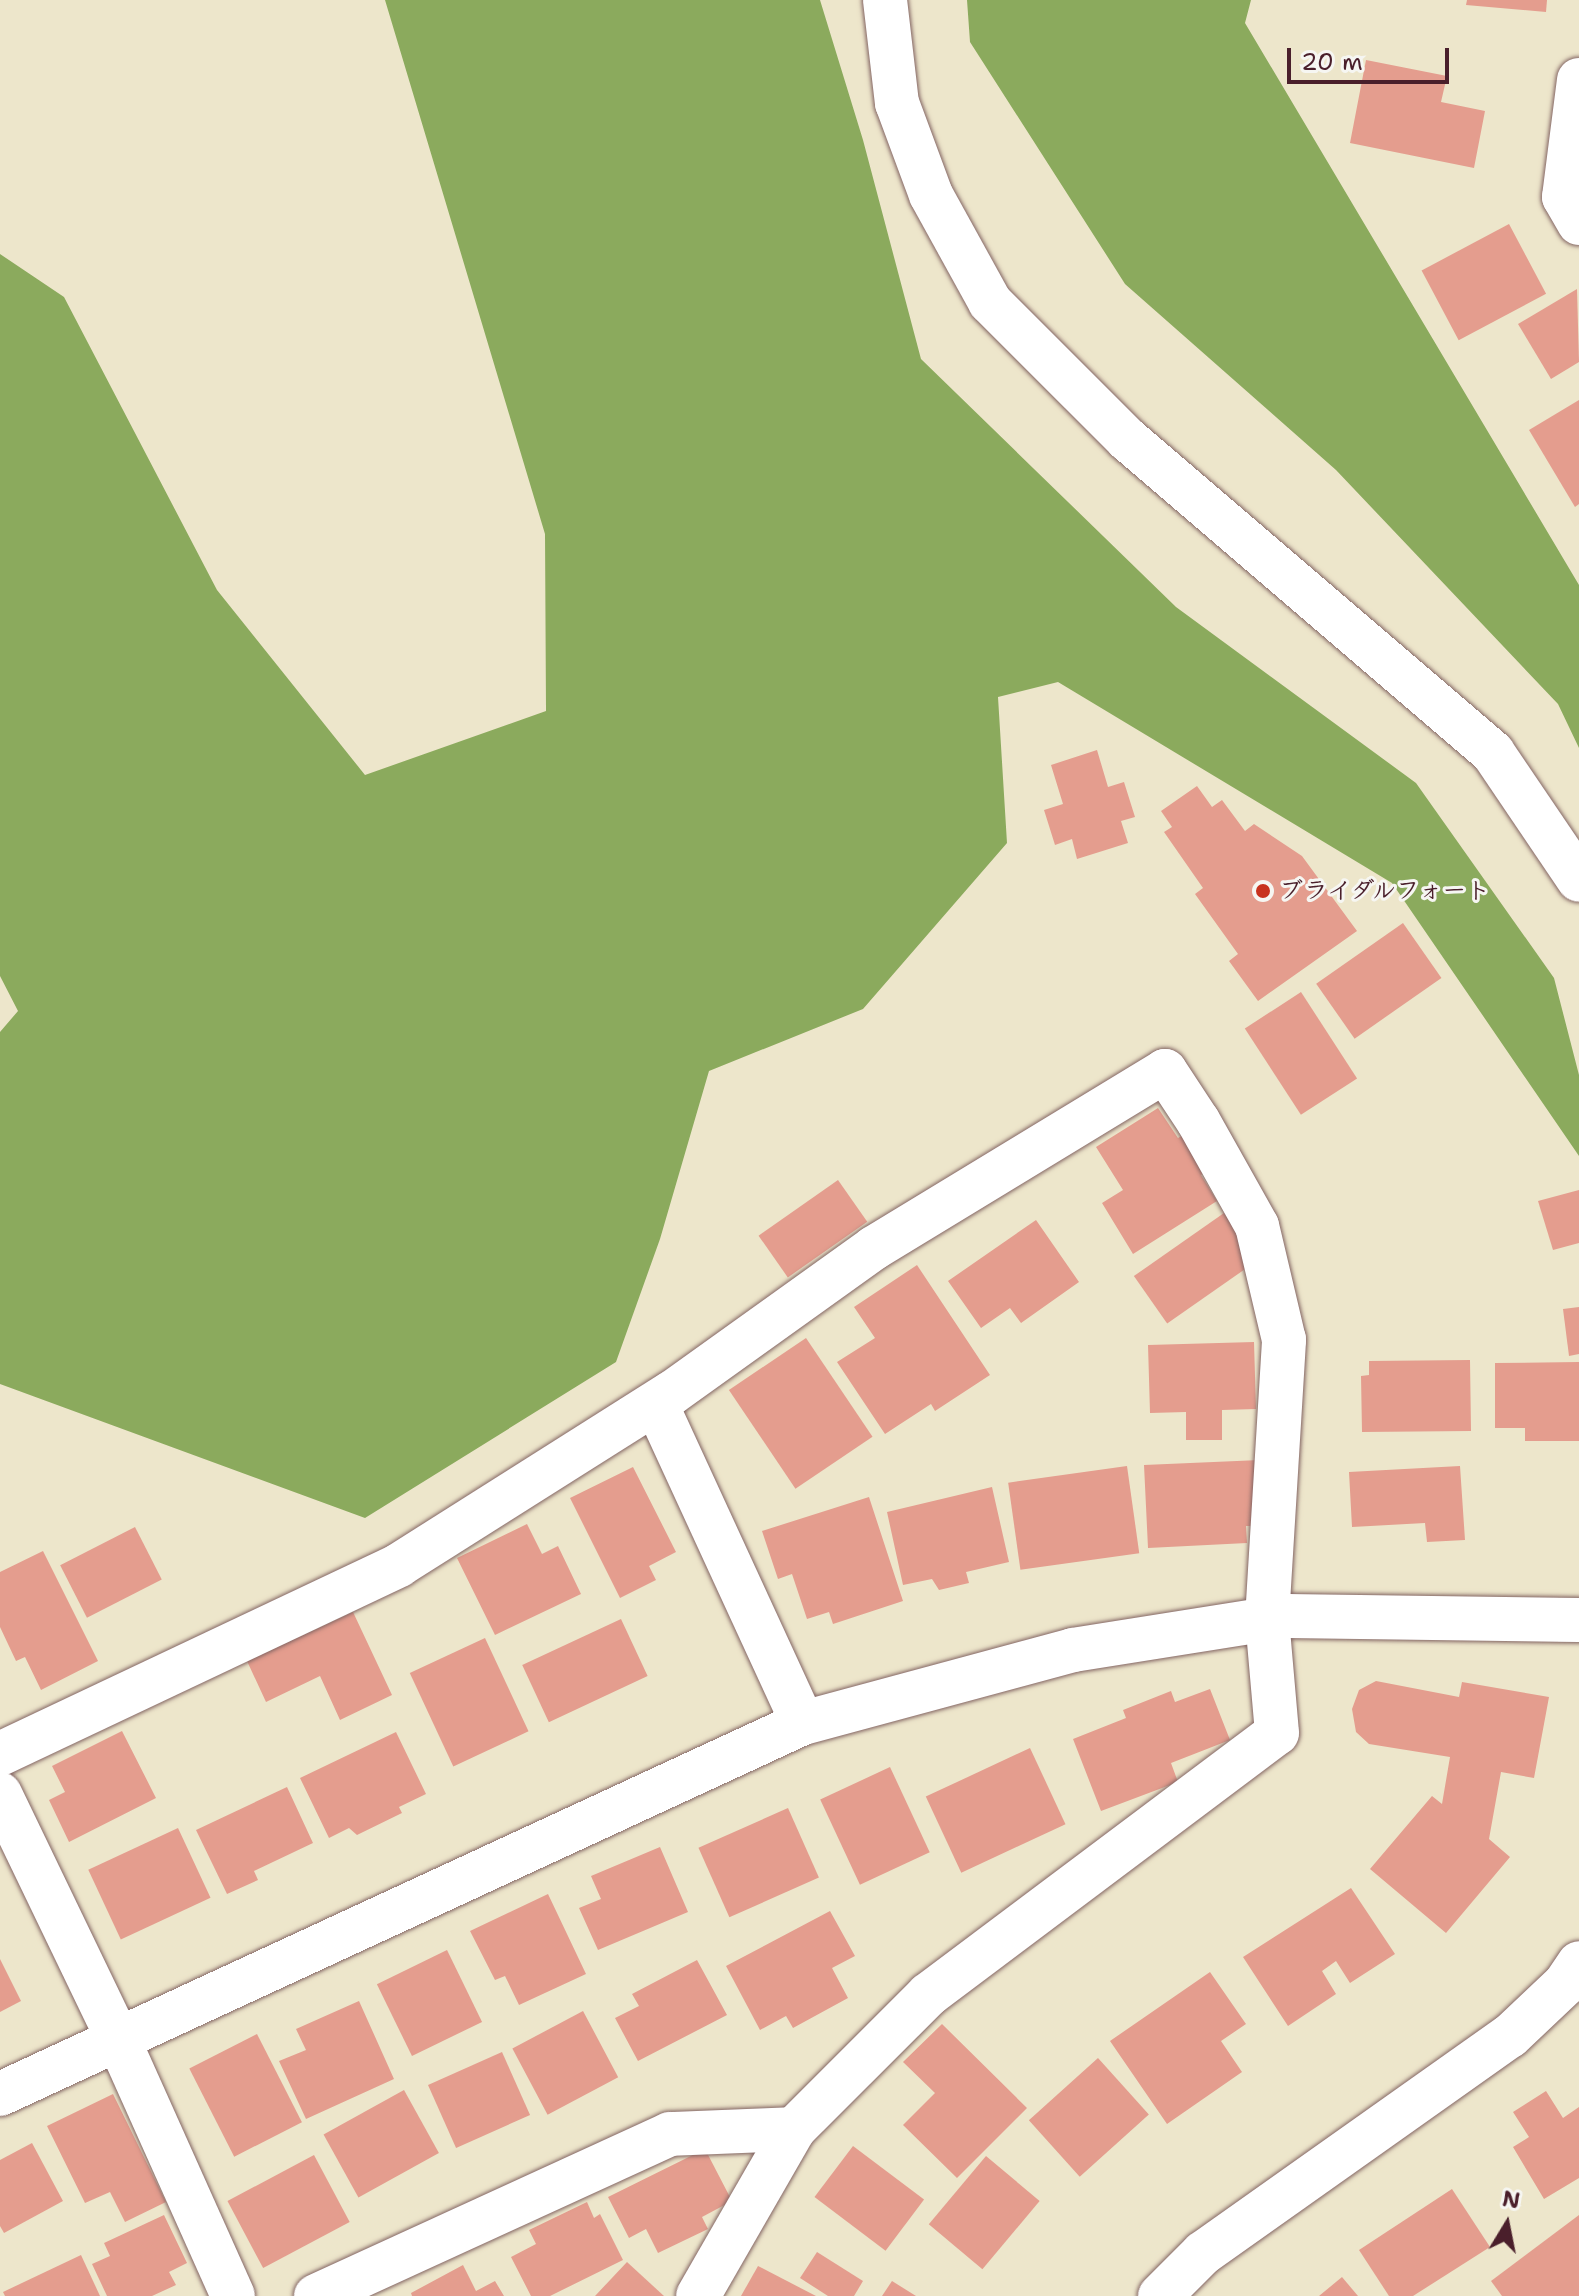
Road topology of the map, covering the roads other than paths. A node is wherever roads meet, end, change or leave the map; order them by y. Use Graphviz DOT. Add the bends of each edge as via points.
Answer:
graph roads {
  1 [pos="885,0"];
  2 [pos="1579,80"];
  3 [pos="1579,223"];
  4 [pos="1579,880"];
  5 [pos="671,1393"];
  6 [pos="1267,1619"];
  7 [pos="1579,1620"];
  8 [pos="803,1723"];
  9 [pos="0,1754"];
  10 [pos="0,1794"];
  11 [pos="1579,1963"];
  12 [pos="119,2041"];
  13 [pos="0,2094"];
  14 [pos="794,2129"];
  15 [pos="233,2296"];
  16 [pos="316,2296"];
  17 [pos="698,2296"];
  18 [pos="1160,2296"];
  1 -- 4 [label="street" via="897,103 931,195 990,302 1127,439 1493,753"];
  2 -- 3 [label="street" via="1564,197"];
  5 -- 6 [label="street" via="874,1248 1165,1071 1257,1226 1284,1340"];
  5 -- 8 [label="street" via="656,1404"];
  5 -- 9 [label="street" via="399,1565"];
  6 -- 7 [label="street"];
  6 -- 8 [label="street" via="1073,1650"];
  6 -- 14 [label="street" via="1277,1733 928,1995"];
  8 -- 12 [label="street"];
  10 -- 12 [label="street"];
  11 -- 18 [label="street" via="1565,1984 1510,2036 1203,2253"];
  12 -- 13 [label="street"];
  12 -- 15 [label="street"];
  14 -- 16 [label="street" via="670,2134"];
  14 -- 17 [label="street"];
}
